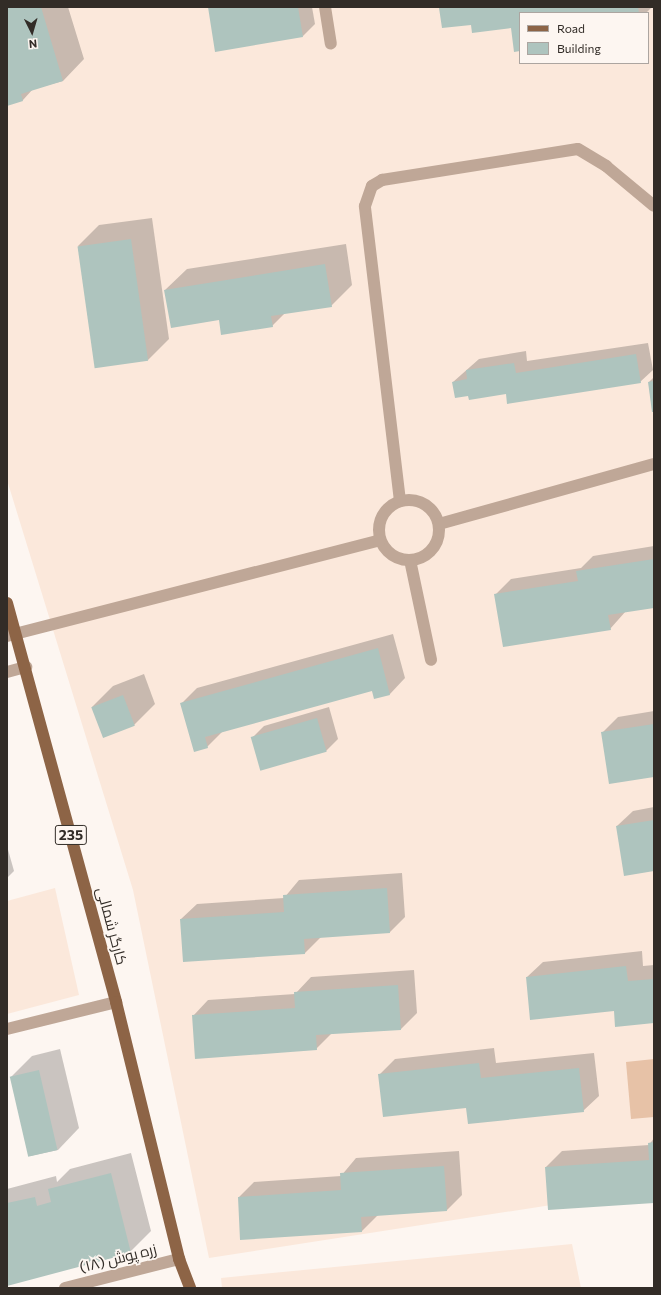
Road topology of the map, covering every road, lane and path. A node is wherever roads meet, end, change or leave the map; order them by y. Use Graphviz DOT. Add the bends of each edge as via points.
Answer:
graph roads {
  1 [pos="325,7"];
  2 [pos="331,44"];
  3 [pos="654,206"];
  4 [pos="654,464"];
  5 [pos="400,501"];
  6 [pos="439,524"];
  7 [pos="380,540"];
  8 [pos="410,560"];
  9 [pos="7,603"];
  10 [pos="12,635"];
  11 [pos="431,660"];
  12 [pos="26,668"];
  13 [pos="7,672"];
  14 [pos="116,1002"];
  15 [pos="7,1029"];
  16 [pos="179,1259"];
  17 [pos="64,1288"];
  18 [pos="180,1288"];
  19 [pos="190,1288"];
  1 -- 2 [label="street"];
  3 -- 5 [label="street" via="606,166 578,149 382,180 372,186 365,206"];
  4 -- 6 [label="street"];
  5 -- 6 [label="street" via="420,501 429,506"];
  5 -- 7 [label="street" via="392,505 380,520"];
  6 -- 8 [label="street" via="439,534 433,549 421,558"];
  7 -- 8 [label="street" via="392,555"];
  7 -- 10 [label="street"];
  8 -- 11 [label="street"];
  9 -- 10 [label="main road, کارگر شمالی / 235"];
  10 -- 12 [label="main road, کارگر شمالی / 235"];
  12 -- 13 [label="street"];
  12 -- 14 [label="main road, کارگر شمالی / 235"];
  14 -- 15 [label="street"];
  14 -- 16 [label="main road, کارگر شمالی / 235"];
  16 -- 17 [label="street, زره پوش (۱۸)"];
  16 -- 18 [label="main road, کارگر شمالی / 235"];
  16 -- 19 [label="main road, کارگر شمالی / 235"];
}
